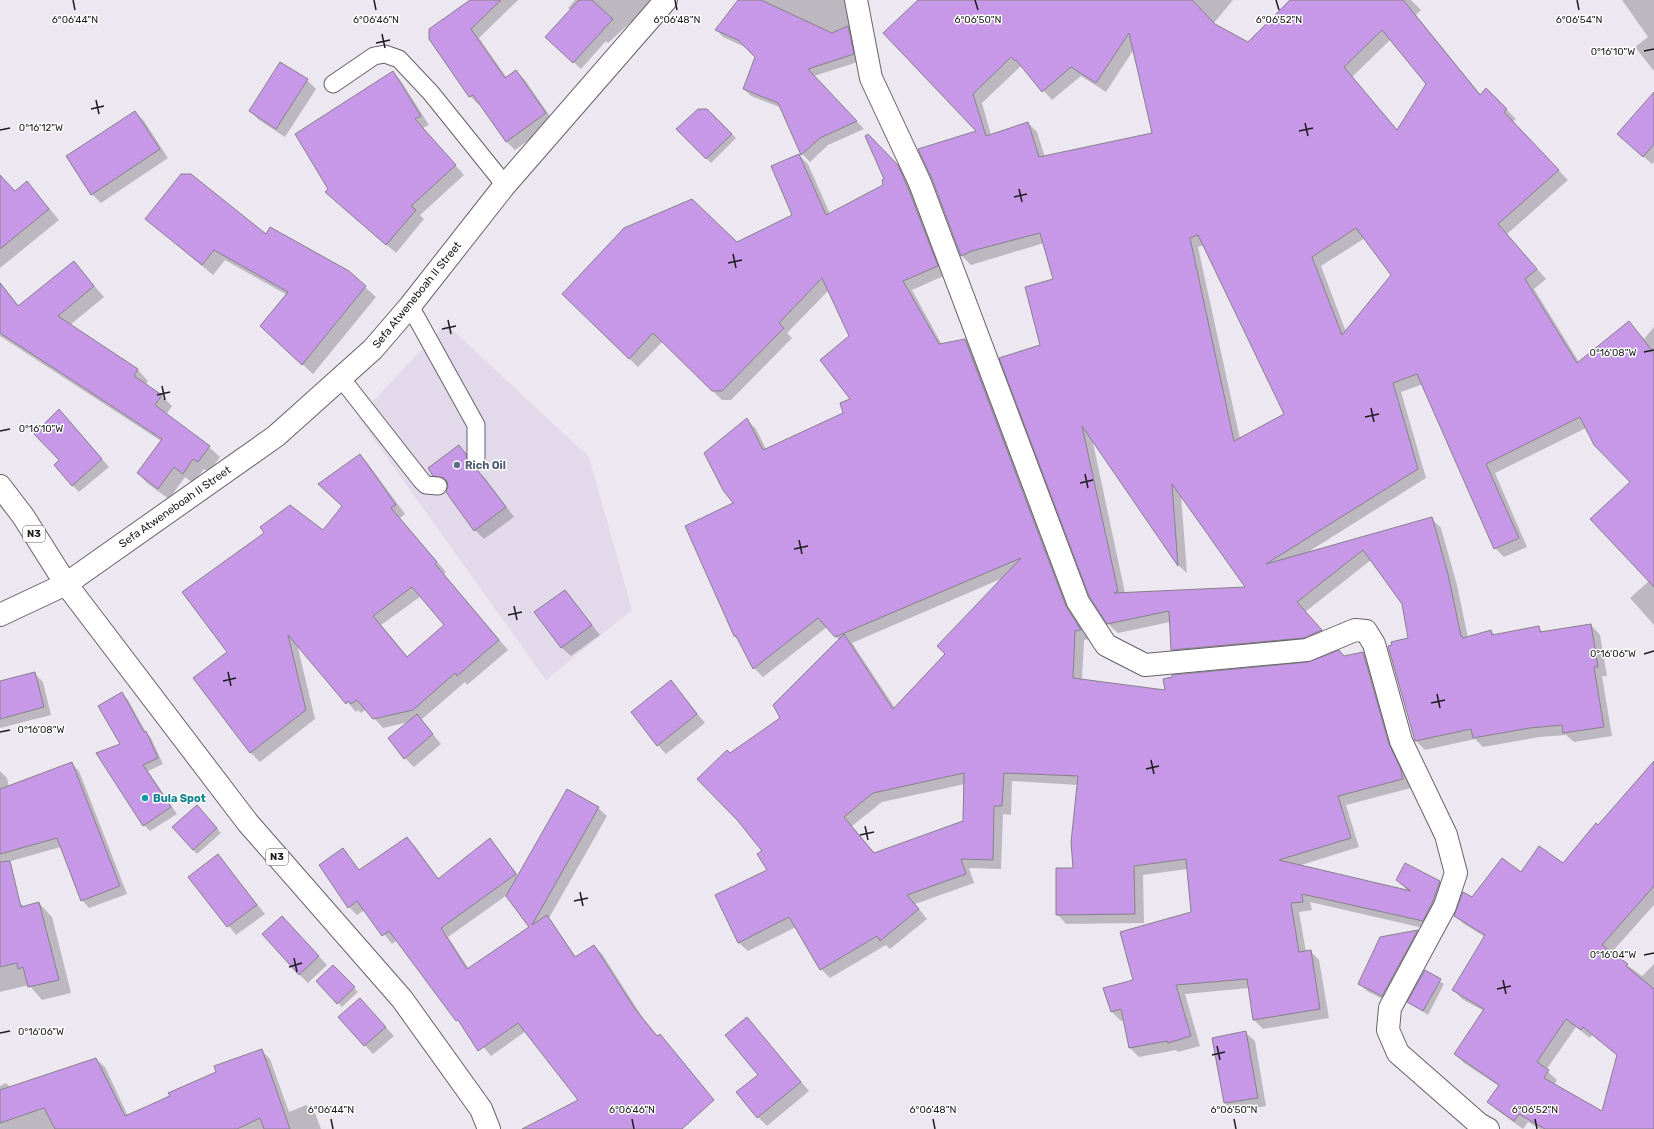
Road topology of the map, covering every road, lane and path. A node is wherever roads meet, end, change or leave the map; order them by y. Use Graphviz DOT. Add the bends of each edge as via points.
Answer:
graph roads {
  1 [pos="666,0"];
  2 [pos="856,0"];
  3 [pos="333,84"];
  4 [pos="505,185"];
  5 [pos="410,306"];
  6 [pos="341,378"];
  7 [pos="476,458"];
  8 [pos="0,486"];
  9 [pos="438,486"];
  10 [pos="66,584"];
  11 [pos="0,615"];
  12 [pos="489,1129"];
  13 [pos="1488,1129"];
  1 -- 4 [label="main road, Sefa Atweneboah II Street"];
  2 -- 13 [label="main road" via="871,78 920,183 1078,602 1106,645 1145,665 1307,650 1355,630 1366,631 1374,644 1401,741 1446,835 1456,873 1445,906 1390,1008 1388,1030 1398,1053"];
  3 -- 4 [label="lane" via="374,56 385,54 399,59 431,93"];
  4 -- 5 [label="main road, Sefa Atweneboah II Street"];
  5 -- 6 [label="main road, Sefa Atweneboah II Street" via="373,350"];
  5 -- 7 [label="lane" via="476,425"];
  6 -- 9 [label="lane" via="421,480 426,485"];
  6 -- 10 [label="main road, Sefa Atweneboah II Street" via="276,436"];
  8 -- 10 [label="main road, N3" via="23,516"];
  10 -- 11 [label="main road, Sefa Atweneboah II Street"];
  10 -- 12 [label="main road, N3" via="248,823 402,999 482,1109"];
}
